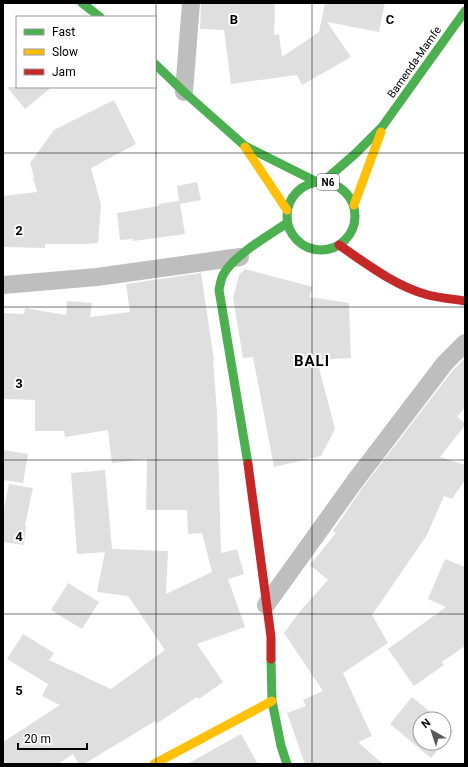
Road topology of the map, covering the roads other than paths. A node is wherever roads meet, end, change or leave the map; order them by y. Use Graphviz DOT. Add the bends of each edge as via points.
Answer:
graph roads {
  1 [pos="82,3"];
  2 [pos="191,3"];
  3 [pos="465,11"];
  4 [pos="99,16"];
  5 [pos="156,65"];
  6 [pos="184,92"];
  7 [pos="382,127"];
  8 [pos="245,146"];
  9 [pos="320,181"];
  10 [pos="354,205"];
  11 [pos="287,210"];
  12 [pos="287,223"];
  13 [pos="339,245"];
  14 [pos="240,257"];
  15 [pos="3,285"];
  16 [pos="465,301"];
  17 [pos="465,343"];
  18 [pos="266,605"];
  19 [pos="272,701"];
  20 [pos="154,764"];
  21 [pos="287,764"];
  1 -- 4 [label="main road"];
  2 -- 6 [label="street"];
  3 -- 7 [label="main road, Bamenda-Mamfe / N6"];
  5 -- 6 [label="main road, N6"];
  6 -- 8 [label="main road, N6"];
  7 -- 9 [label="main road, Bamenda-Mamfe / N6" via="355,154"];
  7 -- 10 [label="main road, Bamenda-Mamfe / N6"];
  8 -- 9 [label="main road, N6"];
  8 -- 11 [label="main road, N6"];
  9 -- 10 [label="main road, N6" via="337,185 348,194"];
  9 -- 11 [label="main road, Bamenda-Mamfe / N6" via="302,187 292,197"];
  10 -- 13 [label="main road, Bamenda-Mamfe / N6" via="355,220 350,234"];
  11 -- 12 [label="main road, Bamenda-Mamfe / N6"];
  12 -- 13 [label="main road" via="292,235 314,250 327,250"];
  12 -- 14 [label="main road"];
  13 -- 16 [label="main road" via="398,284 421,293"];
  14 -- 15 [label="street" via="97,276"];
  14 -- 18 [label="main road" via="224,275 219,290 249,471"];
  17 -- 18 [label="street" via="445,363 416,400"];
  18 -- 19 [label="main road" via="271,637"];
  19 -- 20 [label="main road"];
  19 -- 21 [label="main road"];
}
